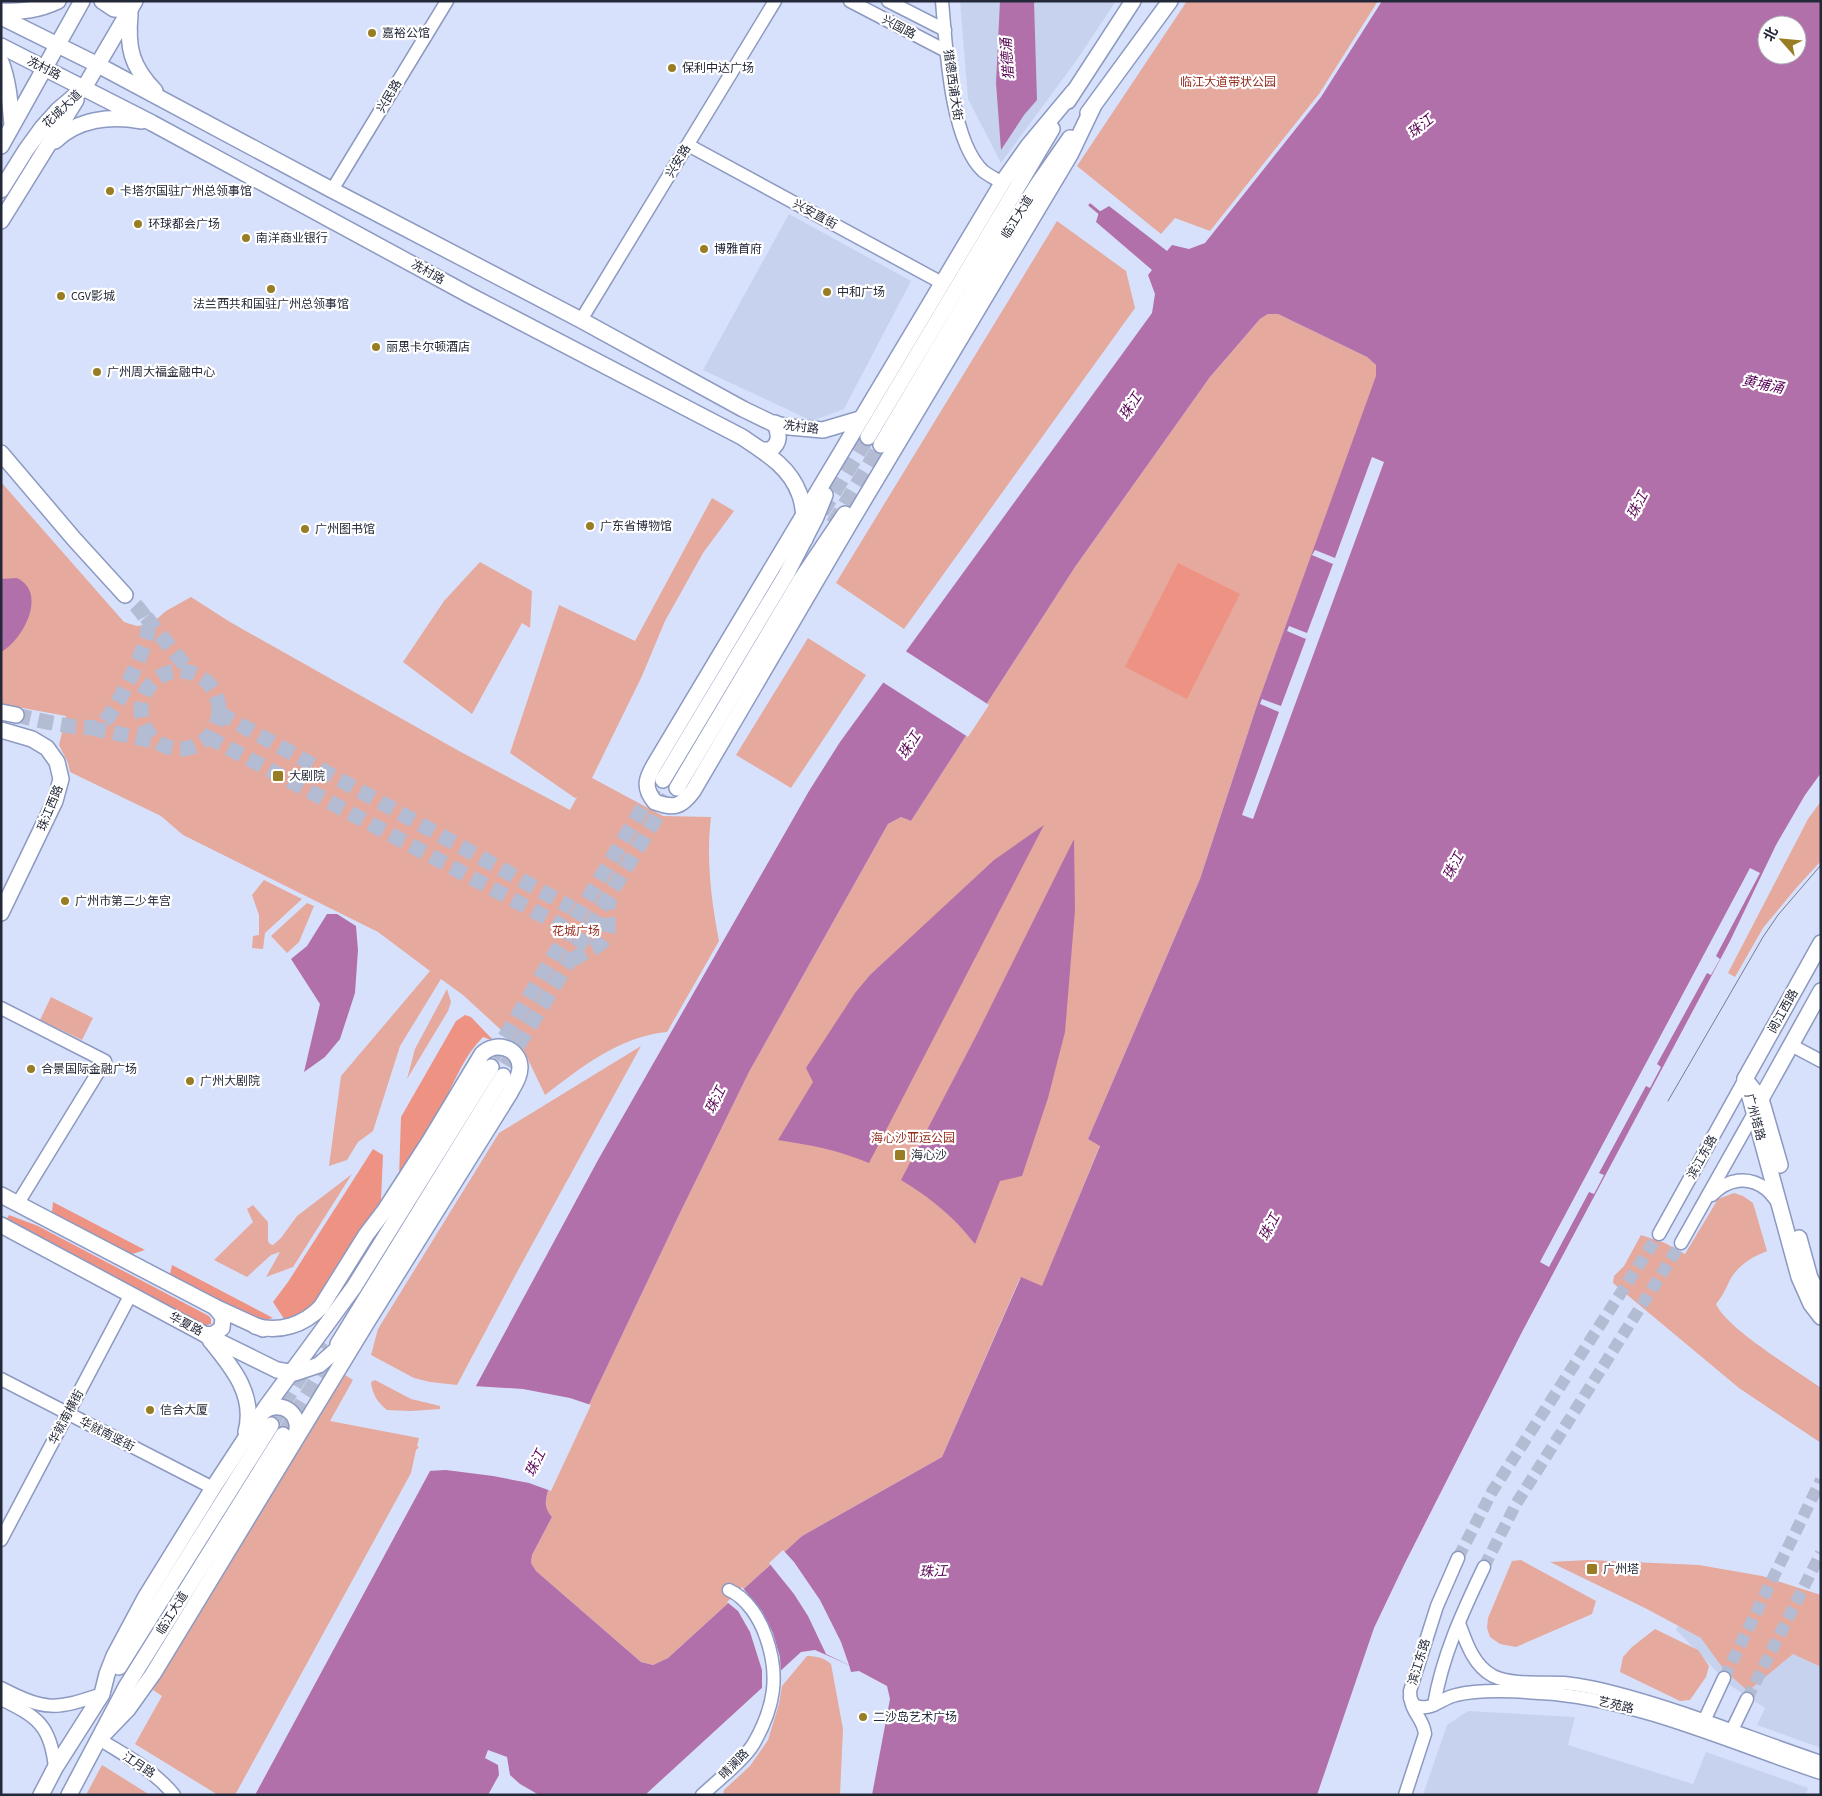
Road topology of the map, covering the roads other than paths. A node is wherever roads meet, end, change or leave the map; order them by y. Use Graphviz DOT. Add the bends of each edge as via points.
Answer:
graph roads {
  1 [pos="58,1"];
  2 [pos="82,1"];
  3 [pos="102,1"];
  4 [pos="447,1"];
  5 [pos="775,1"];
  6 [pos="850,1"];
  7 [pos="888,1"];
  8 [pos="942,1"];
  9 [pos="1133,1"];
  10 [pos="1170,1"];
  11 [pos="133,5"];
  12 [pos="1,11"];
  13 [pos="1,17"];
  14 [pos="945,30"];
  15 [pos="58,45"];
  16 [pos="1,46"];
  17 [pos="948,52"];
  18 [pos="1,62"];
  19 [pos="98,65"];
  20 [pos="44,69"];
  21 [pos="84,88"];
  22 [pos="1073,92"];
  23 [pos="164,101"];
  24 [pos="152,123"];
  25 [pos="7,129"];
  26 [pos="688,145"];
  27 [pos="1,146"];
  28 [pos="46,148"];
  29 [pos="1002,183"];
  30 [pos="1,190"];
  31 [pos="332,190"];
  32 [pos="1,220"];
  33 [pos="942,283"];
  34 [pos="580,320"];
  35 [pos="860,419"];
  36 [pos="775,423"];
  37 [pos="868,437"];
  38 [pos="886,449"];
  39 [pos="762,450"];
  40 [pos="1,453"];
  41 [pos="839,456"];
  42 [pos="803,517"];
  43 [pos="805,539"];
  44 [pos="125,595"];
  45 [pos="1,712"];
  46 [pos="16,715"];
  47 [pos="1,730"];
  48 [pos="664,780"];
  49 [pos="677,788"];
  50 [pos="1,913"];
  51 [pos="1821,943"];
  52 [pos="1821,991"];
  53 [pos="1,1008"];
  54 [pos="1790,1045"];
  55 [pos="1821,1061"];
  56 [pos="1745,1079"];
  57 [pos="1761,1099"];
  58 [pos="1754,1114"];
  59 [pos="1,1195"];
  60 [pos="18,1203"];
  61 [pos="1704,1204"];
  62 [pos="1780,1206"];
  63 [pos="2,1227"];
  64 [pos="1659,1234"];
  65 [pos="1681,1243"];
  66 [pos="131,1294"];
  67 [pos="1821,1298"];
  68 [pos="342,1306"];
  69 [pos="215,1307"];
  70 [pos="1821,1317"];
  71 [pos="361,1319"];
  72 [pos="255,1326"];
  73 [pos="206,1335"];
  74 [pos="348,1340"];
  75 [pos="319,1365"];
  76 [pos="340,1366"];
  77 [pos="291,1372"];
  78 [pos="1,1379"];
  79 [pos="68,1414"];
  80 [pos="264,1421"];
  81 [pos="245,1438"];
  82 [pos="288,1439"];
  83 [pos="213,1488"];
  84 [pos="1,1540"];
  85 [pos="1458,1558"];
  86 [pos="1484,1566"];
  87 [pos="729,1590"];
  88 [pos="1459,1623"];
  89 [pos="1724,1678"];
  90 [pos="1,1688"];
  91 [pos="102,1694"];
  92 [pos="1410,1698"];
  93 [pos="1747,1698"];
  94 [pos="1,1699"];
  95 [pos="1434,1705"];
  96 [pos="1704,1721"];
  97 [pos="1732,1730"];
  98 [pos="1715,1736"];
  99 [pos="99,1739"];
  100 [pos="1821,1762"];
  101 [pos="54,1768"];
  102 [pos="1821,1773"];
  103 [pos="40,1795"];
  104 [pos="69,1795"];
  105 [pos="174,1795"];
  106 [pos="702,1795"];
  107 [pos="1404,1795"];
  1 -- 12 [label="main road" via="33,10"];
  2 -- 15 [label="main road"];
  3 -- 11 [label="main road" via="114,9"];
  4 -- 31 [label="street, 兴民路"];
  5 -- 26 [label="street, 兴安路"];
  6 -- 17 [label="street, 兴国路"];
  7 -- 14 [label="street, 兴国路"];
  8 -- 14 [label="street, 猎德西浦大街"];
  9 -- 22 [label="main road, 临江大道"];
  10 -- 38 [label="main road, 临江大道" via="1038,184 1006,234"];
  11 -- 19 [label="main road, 花城大道"];
  11 -- 23 [label="main road" via="128,34 134,65 142,79"];
  13 -- 15 [label="main road, 冼村路"];
  14 -- 17 [label="street, 猎德西浦大街"];
  15 -- 19 [label="main road, 冼村路"];
  15 -- 20 [label="main road"];
  16 -- 20 [label="main road, 冼村路"];
  17 -- 29 [label="street, 猎德西浦大街" via="955,113 962,137 982,170"];
  18 -- 25 [label="main road" via="9,92"];
  19 -- 21 [label="main road, 花城大道"];
  19 -- 23 [label="main road, 冼村路"];
  20 -- 21 [label="main road, 冼村路"];
  20 -- 25 [label="main road"];
  21 -- 24 [label="main road, 冼村路"];
  21 -- 28 [label="main road"];
  21 -- 30 [label="main road, 花城大道" via="42,128"];
  22 -- 29 [label="main road"];
  22 -- 37 [label="main road, 临江大道"];
  23 -- 24 [label="main road" via="154,108"];
  23 -- 31 [label="main road, 冼村路"];
  24 -- 28 [label="main road" via="110,118 90,122 62,134"];
  24 -- 39 [label="main road, 冼村路"];
  25 -- 27 [label="main road"];
  26 -- 33 [label="street, 兴安直街"];
  26 -- 34 [label="street, 兴安路"];
  28 -- 32 [label="main road"];
  29 -- 33 [label="main road"];
  31 -- 34 [label="main road, 冼村路"];
  33 -- 35 [label="main road"];
  34 -- 36 [label="main road, 冼村路" via="743,409"];
  35 -- 36 [label="main road, 冼村路" via="823,430"];
  35 -- 41 [label="main road"];
  36 -- 39 [label="main road" via="777,443 770,450"];
  38 -- 42 [label="main road" via="694,790 680,804 673,806 655,802 647,790 650,772"];
  38 -- 49 [label="main road" via="800,581"];
  39 -- 42 [label="main road, 冼村路" via="786,471 794,483 800,494"];
  40 -- 44 [label="main road"];
  41 -- 42 [label="main road"];
  41 -- 43 [label="main road"];
  42 -- 43 [label="main road, 冼村路"];
  43 -- 48 [label="main road"];
  45 -- 46 [label="main road"];
  47 -- 50 [label="main road, 珠江西路" via="32,739 47,748 57,762 61,779 55,801"];
  51 -- 56 [label="main road, 阅江西路"];
  52 -- 54 [label="main road, 阅江西路"];
  53 -- 60 [label="street" via="105,1061"];
  54 -- 55 [label="street"];
  54 -- 57 [label="main road, 阅江西路"];
  56 -- 57 [label="main road, 广州塔路"];
  56 -- 58 [label="main road, 广州塔路"];
  56 -- 64 [label="street, 滨江东路"];
  57 -- 58 [label="street, 滨江东路"];
  57 -- 67 [label="main road, 广州塔路" via="1810,1278"];
  58 -- 61 [label="street, 滨江东路"];
  58 -- 62 [label="main road, 广州塔路"];
  59 -- 60 [label="main road"];
  60 -- 69 [label="main road"];
  61 -- 62 [label="street" via="1728,1182 1741,1180 1766,1189"];
  61 -- 65 [label="street, 滨江东路"];
  62 -- 70 [label="main road, 广州塔路" via="1799,1277"];
  63 -- 66 [label="main road, 华夏路"];
  66 -- 73 [label="main road, 华夏路"];
  66 -- 79 [label="street, 华就南横街"];
  68 -- 71 [label="main road" via="497,1072"];
  68 -- 72 [label="main road" via="295,1332 277,1334"];
  68 -- 77 [label="main road"];
  69 -- 72 [label="main road"];
  69 -- 73 [label="main road" via="223,1317 222,1328"];
  71 -- 72 [label="main road" via="517,1080 520,1068 516,1056 506,1048 493,1047 482,1054 429,1142 315,1314 280,1328"];
  71 -- 74 [label="main road"];
  71 -- 75 [label="main road"];
  71 -- 76 [label="main road"];
  73 -- 77 [label="main road, 华夏路" via="277,1370"];
  73 -- 81 [label="main road" via="244,1387 248,1410"];
  74 -- 75 [label="main road"];
  74 -- 76 [label="main road"];
  75 -- 77 [label="main road"];
  76 -- 82 [label="main road"];
  77 -- 80 [label="main road"];
  78 -- 79 [label="street, 华就南竖街"];
  79 -- 83 [label="street, 华就南竖街"];
  79 -- 84 [label="street, 华就南横街"];
  80 -- 81 [label="main road"];
  80 -- 82 [label="main road" via="270,1407 283,1407 295,1417 297,1424 297,1431"];
  80 -- 91 [label="main road, 临江大道"];
  81 -- 83 [label="main road"];
  82 -- 99 [label="main road" via="153,1674 128,1709"];
  83 -- 91 [label="main road" via="136,1615 114,1656"];
  85 -- 92 [label="street, 滨江东路" via="1437,1606"];
  86 -- 88 [label="street"];
  87 -- 106 [label="street, 晴澜路" via="750,1608 764,1630 773,1663 772,1701 753,1744"];
  88 -- 95 [label="street" via="1443,1664"];
  88 -- 96 [label="street, 艺苑路" via="1470,1651 1478,1663 1495,1677 1589,1687"];
  89 -- 96 [label="street"];
  90 -- 91 [label="street" via="24,1700 50,1706 73,1704"];
  91 -- 101 [label="main road, 临江大道"];
  92 -- 95 [label="street" via="1420,1708"];
  92 -- 107 [label="street, 滨江东路" via="1424,1734"];
  93 -- 97 [label="street"];
  94 -- 101 [label="street" via="42,1725 53,1752"];
  95 -- 98 [label="street, 艺苑路" via="1447,1697 1472,1693 1556,1694 1630,1708"];
  96 -- 97 [label="street, 艺苑路"];
  96 -- 98 [label="street"];
  97 -- 98 [label="street"];
  97 -- 100 [label="street, 艺苑路"];
  98 -- 102 [label="street, 艺苑路"];
  99 -- 104 [label="main road"];
  99 -- 105 [label="street, 江月路" via="151,1771"];
  101 -- 103 [label="main road"];
}
